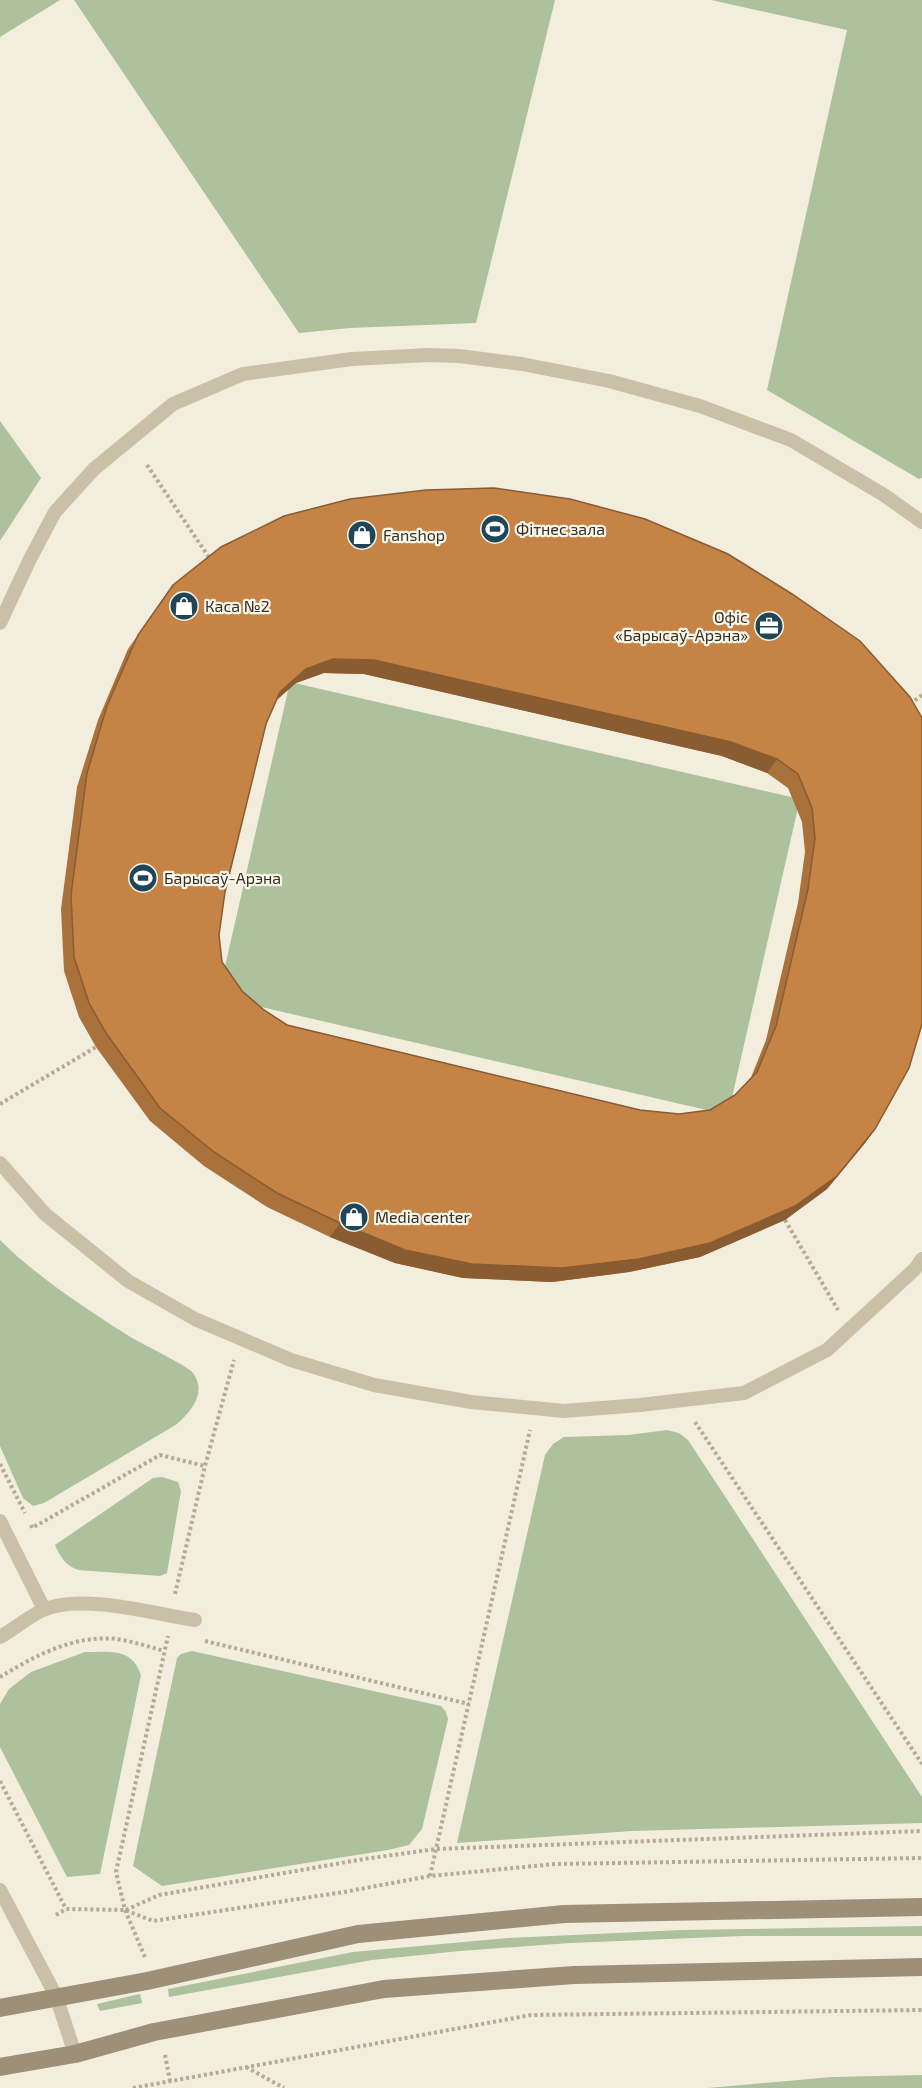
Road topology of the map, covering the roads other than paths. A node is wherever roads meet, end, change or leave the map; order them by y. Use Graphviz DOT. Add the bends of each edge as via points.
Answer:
graph roads {
  1 [pos="922,522"];
  2 [pos="0,623"];
  3 [pos="0,1163"];
  4 [pos="922,1259"];
  5 [pos="0,1521"];
  6 [pos="44,1610"];
  7 [pos="195,1620"];
  8 [pos="0,1637"];
  9 [pos="0,1890"];
  10 [pos="922,1907"];
  11 [pos="922,1966"];
  12 [pos="56,1996"];
  13 [pos="0,2008"];
  14 [pos="75,2054"];
  15 [pos="0,2067"];
  1 -- 2 [label="lane" via="791,440 700,406 609,381 522,364 449,356 352,359 243,374 173,404 94,469 55,512"];
  3 -- 4 [label="lane" via="45,1214 128,1281 195,1319 291,1360 364,1382 471,1401 564,1411 744,1393 827,1350"];
  5 -- 6 [label="lane"];
  6 -- 7 [label="lane" via="72,1604 100,1605"];
  6 -- 8 [label="lane"];
  9 -- 12 [label="lane"];
  10 -- 12 [label="street" via="564,1914 358,1934 147,1981"];
  11 -- 14 [label="street" via="574,1975 384,1989 154,2032"];
  12 -- 13 [label="street"];
  12 -- 14 [label="lane"];
  14 -- 15 [label="street"];
}
